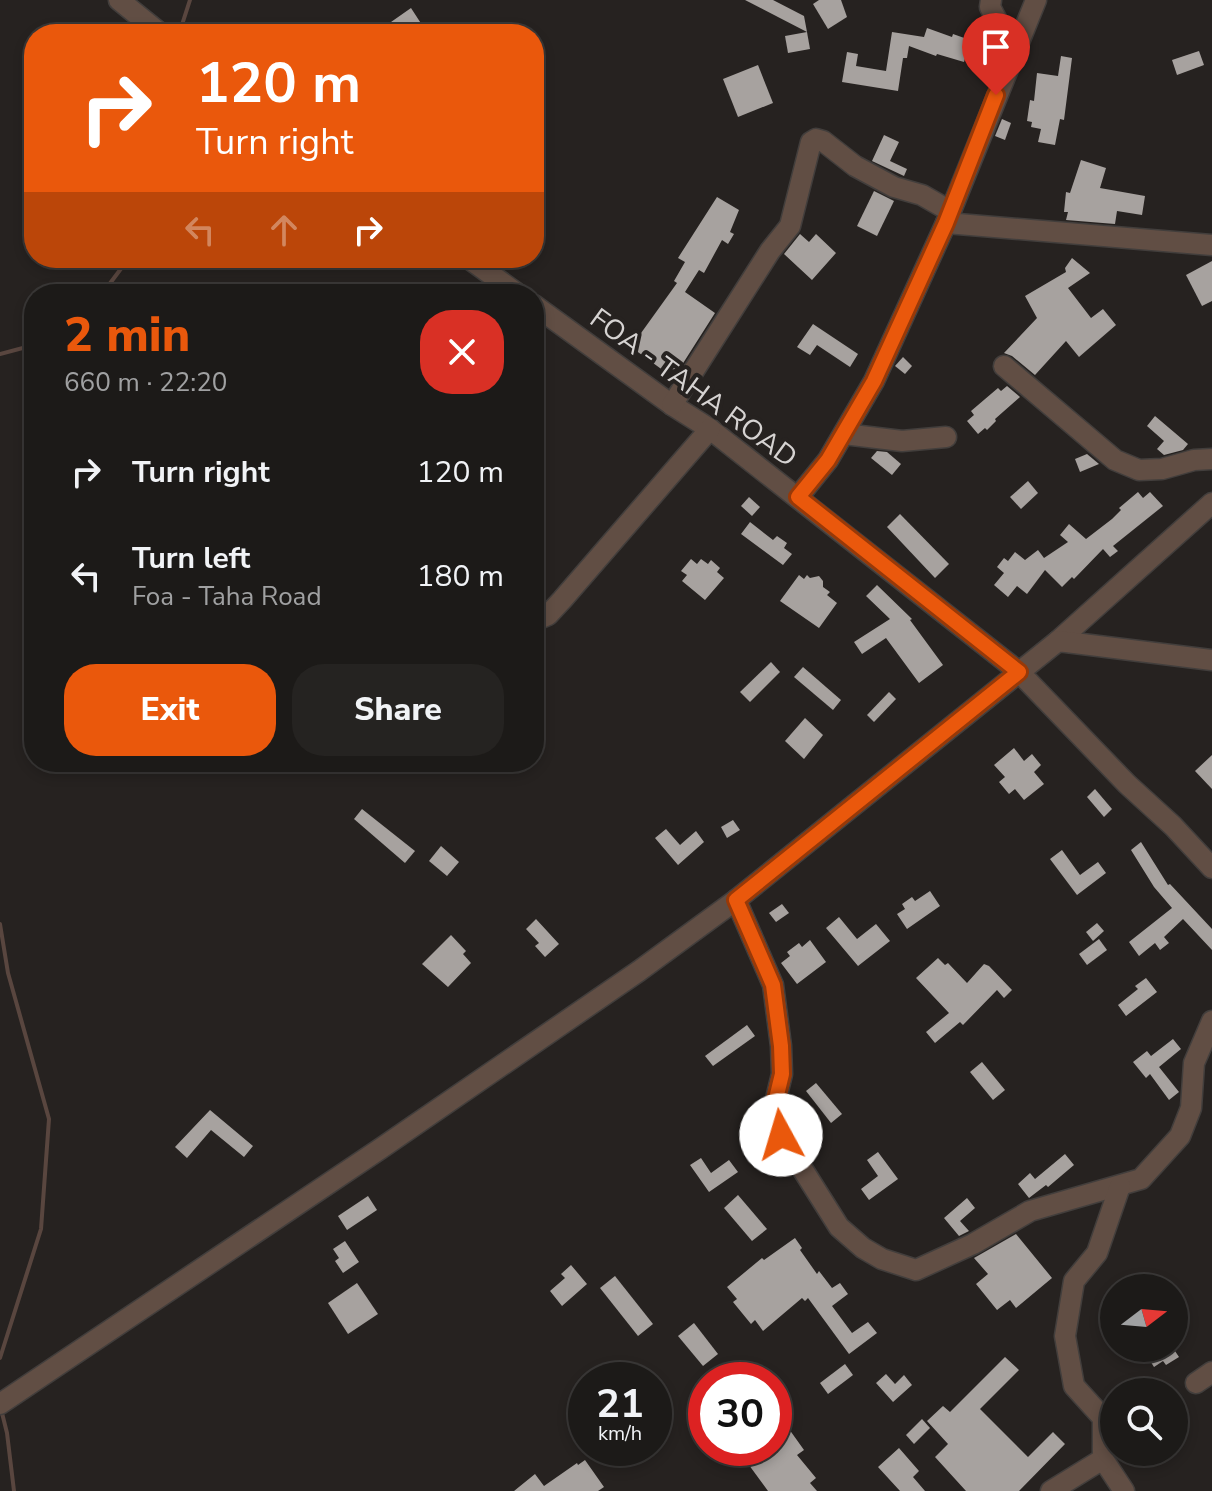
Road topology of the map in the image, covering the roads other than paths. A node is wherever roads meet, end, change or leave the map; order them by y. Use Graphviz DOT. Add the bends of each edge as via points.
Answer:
graph roads {
  1 [pos="119,0"];
  2 [pos="991,0"];
  3 [pos="1036,0"];
  4 [pos="149,24"];
  5 [pos="1019,37"];
  6 [pos="948,217"];
  7 [pos="1212,245"];
  8 [pos="482,268"];
  9 [pos="504,284"];
  10 [pos="544,312"];
  11 [pos="1004,366"];
  12 [pos="672,405"];
  13 [pos="710,429"];
  14 [pos="844,434"];
  15 [pos="946,437"];
  16 [pos="1212,459"];
  17 [pos="798,497"];
  18 [pos="1212,503"];
  19 [pos="544,617"];
  20 [pos="1058,641"];
  21 [pos="1212,660"];
  22 [pos="1019,672"];
  23 [pos="1212,868"];
  24 [pos="736,900"];
  25 [pos="1212,1021"];
  26 [pos="1120,1186"];
  27 [pos="6,1401"];
  28 [pos="1100,1415"];
  29 [pos="1100,1461"];
  30 [pos="1108,1466"];
  31 [pos="1051,1491"];
  32 [pos="1124,1491"];
  1 -- 4 [label="street"];
  2 -- 5 [label="street" via="1002,30"];
  3 -- 5 [label="street"];
  5 -- 6 [label="street"];
  6 -- 7 [label="street"];
  6 -- 12 [label="street" via="938,202 894,187 823,141 811,142 790,226"];
  6 -- 14 [label="street" via="874,381"];
  8 -- 9 [label="street"];
  10 -- 12 [label="street, FOA - TAHA ROAD"];
  11 -- 16 [label="street" via="1115,460 1139,470"];
  12 -- 13 [label="street, FOA - TAHA ROAD"];
  13 -- 17 [label="street, FOA - TAHA ROAD"];
  13 -- 19 [label="street"];
  14 -- 15 [label="street" via="902,441"];
  14 -- 17 [label="street"];
  17 -- 22 [label="street, FOA - TAHA ROAD"];
  18 -- 20 [label="street"];
  20 -- 21 [label="street"];
  20 -- 22 [label="street"];
  22 -- 23 [label="street, FOA - TAHA ROAD"];
  22 -- 24 [label="street"];
  24 -- 26 [label="street" via="773,985 782,1060 775,1103 781,1135 839,1227 863,1248 916,1270 1030,1211"];
  24 -- 27 [label="street"];
  25 -- 26 [label="street" via="1194,1063 1191,1108 1180,1136 1141,1179"];
  26 -- 28 [label="street" via="1097,1253 1074,1281 1065,1336 1074,1386"];
  29 -- 31 [label="street"];
  30 -- 32 [label="street"];
}
